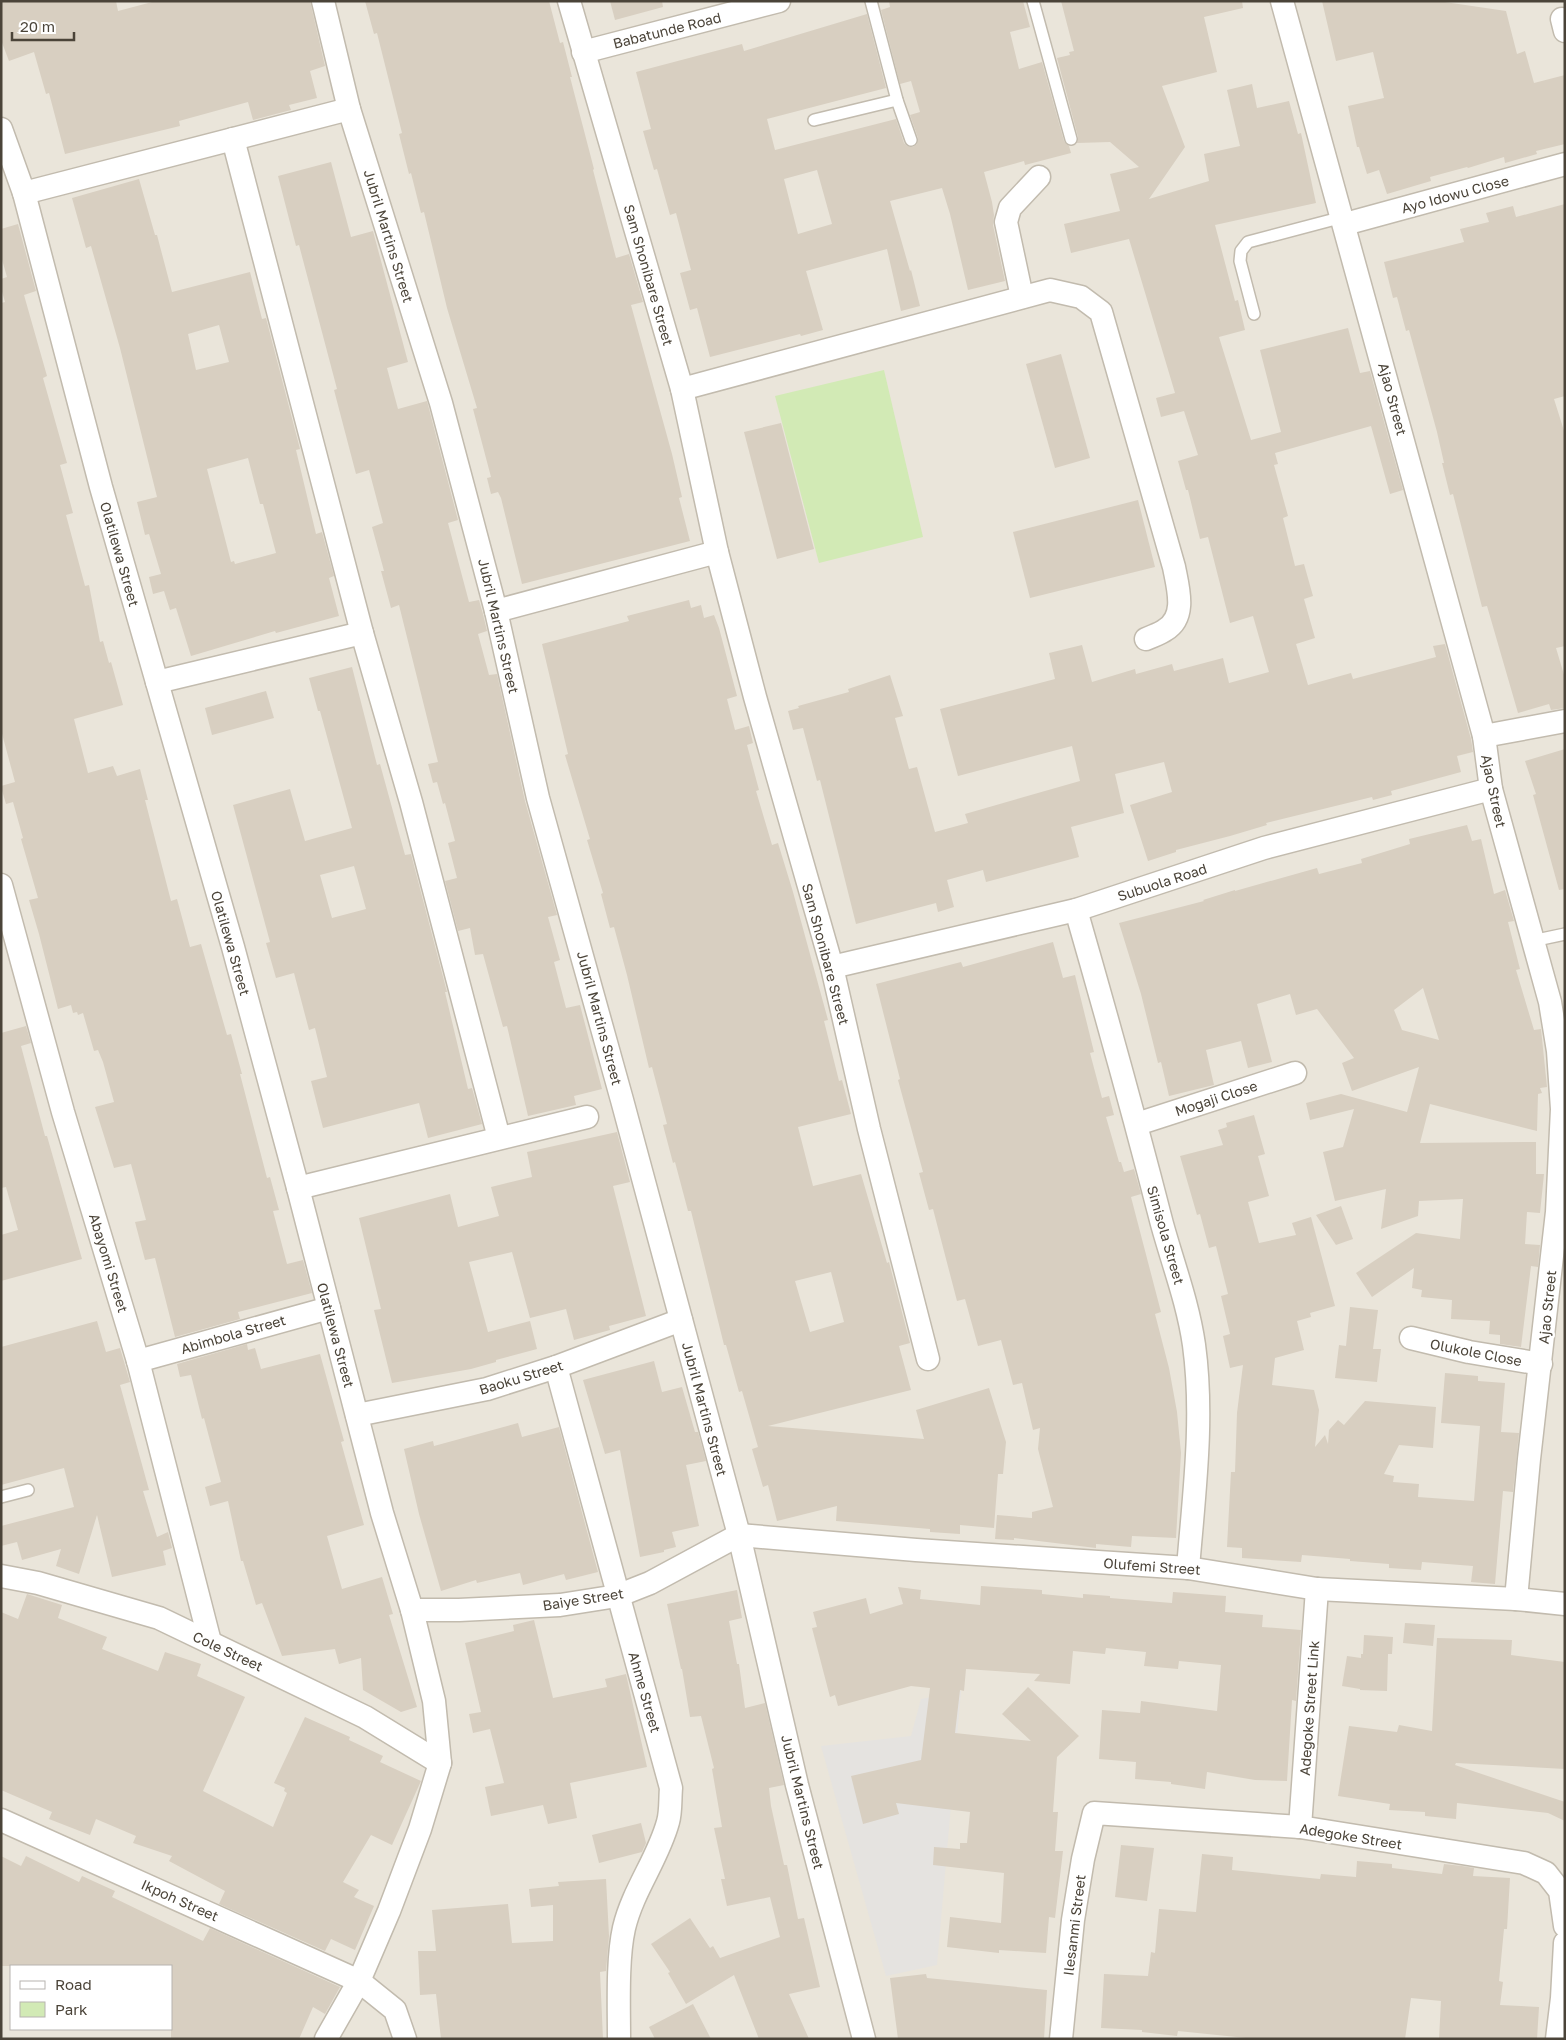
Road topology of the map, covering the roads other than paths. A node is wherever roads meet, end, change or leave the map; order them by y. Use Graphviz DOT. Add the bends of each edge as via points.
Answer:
graph roads {
  1 [pos="323,1"];
  2 [pos="569,1"];
  3 [pos="779,1"];
  4 [pos="871,1"];
  5 [pos="1033,1"];
  6 [pos="1282,1"];
  7 [pos="583,52"];
  8 [pos="897,100"];
  9 [pos="349,109"];
  10 [pos="814,120"];
  11 [pos="1,129"];
  12 [pos="234,139"];
  13 [pos="1071,139"];
  14 [pos="912,140"];
  15 [pos="1565,164"];
  16 [pos="1039,178"];
  17 [pos="24,193"];
  18 [pos="1344,220"];
  19 [pos="1022,297"];
  20 [pos="1254,314"];
  21 [pos="682,389"];
  22 [pos="717,552"];
  23 [pos="496,611"];
  24 [pos="362,633"];
  25 [pos="1146,638"];
  26 [pos="157,682"];
  27 [pos="1565,721"];
  28 [pos="1484,736"];
  29 [pos="1491,789"];
  30 [pos="1,885"];
  31 [pos="1076,910"];
  32 [pos="1565,934"];
  33 [pos="1532,941"];
  34 [pos="832,967"];
  35 [pos="1295,1073"];
  36 [pos="587,1117"];
  37 [pos="1137,1124"];
  38 [pos="499,1138"];
  39 [pos="298,1188"];
  40 [pos="1561,1212"];
  41 [pos="329,1308"];
  42 [pos="681,1320"];
  43 [pos="1411,1338"];
  44 [pos="928,1359"];
  45 [pos="138,1361"];
  46 [pos="1541,1364"];
  47 [pos="556,1367"];
  48 [pos="357,1415"];
  49 [pos="28,1490"];
  50 [pos="1,1497"];
  51 [pos="739,1535"];
  52 [pos="1188,1568"];
  53 [pos="1,1576"];
  54 [pos="1317,1589"];
  55 [pos="617,1596"];
  56 [pos="1516,1599"];
  57 [pos="1565,1604"];
  58 [pos="412,1610"];
  59 [pos="210,1642"];
  60 [pos="440,1763"];
  61 [pos="1094,1813"];
  62 [pos="1,1820"];
  63 [pos="1300,1827"];
  64 [pos="1565,1926"];
  65 [pos="1565,1943"];
  66 [pos="359,1981"];
  67 [pos="326,2039"];
  68 [pos="405,2039"];
  69 [pos="620,2039"];
  70 [pos="864,2039"];
  71 [pos="1061,2039"];
  72 [pos="1557,2039"];
  1 -- 9 [label="street, Jubril Martins Street"];
  2 -- 7 [label="street, Sam Shonibare Street"];
  3 -- 7 [label="street, Babatunde Road"];
  4 -- 8 [label="lane"];
  5 -- 13 [label="lane"];
  6 -- 18 [label="street, Ajao Street"];
  7 -- 21 [label="street, Sam Shonibare Street"];
  8 -- 10 [label="lane"];
  8 -- 14 [label="lane"];
  9 -- 12 [label="street"];
  9 -- 23 [label="street, Jubril Martins Street" via="441,403"];
  11 -- 17 [label="street, Olatilewa Street"];
  12 -- 17 [label="street"];
  12 -- 24 [label="street"];
  15 -- 18 [label="street, Ayo Idowu Close"];
  16 -- 19 [label="street" via="1010,208 1006,222"];
  17 -- 26 [label="street, Olatilewa Street" via="101,487"];
  18 -- 20 [label="lane" via="1248,242 1241,251 1240,261"];
  18 -- 28 [label="street, Ajao Street"];
  19 -- 21 [label="street"];
  19 -- 25 [label="street" via="1050,290 1063,292 1081,296 1101,312 1167,540 1180,599 1178,617 1166,630"];
  21 -- 22 [label="street, Sam Shonibare Street"];
  22 -- 23 [label="street"];
  22 -- 34 [label="street, Sam Shonibare Street"];
  23 -- 42 [label="street, Jubril Martins Street" via="538,798"];
  24 -- 26 [label="street"];
  24 -- 38 [label="street"];
  26 -- 39 [label="street, Olatilewa Street"];
  27 -- 28 [label="street"];
  28 -- 29 [label="street, Ajao Street"];
  29 -- 31 [label="street, Subuola Road" via="1264,848"];
  29 -- 33 [label="street, Ajao Street"];
  30 -- 45 [label="street, Abayomi Street" via="63,1112"];
  31 -- 34 [label="street, Subuola Road"];
  31 -- 37 [label="street, Simisola Street"];
  32 -- 33 [label="lane"];
  33 -- 40 [label="street, Ajao Street" via="1550,1002 1558,1051 1562,1110"];
  34 -- 44 [label="street, Sam Shonibare Street" via="869,1129"];
  35 -- 37 [label="street, Mogaji Close"];
  36 -- 38 [label="street"];
  37 -- 52 [label="street, Simisola Street" via="1194,1344 1198,1390"];
  38 -- 39 [label="street"];
  39 -- 41 [label="street, Olatilewa Street"];
  40 -- 46 [label="street, Ajao Street"];
  41 -- 45 [label="street, Abimbola Street"];
  41 -- 48 [label="street, Olatilewa Street"];
  42 -- 47 [label="street, Baoku Street"];
  42 -- 51 [label="street, Jubril Martins Street"];
  43 -- 46 [label="street, Olukole Close"];
  45 -- 59 [label="street, Abayomi Street"];
  46 -- 56 [label="street, Ajao Street"];
  47 -- 48 [label="street, Baoku Street" via="488,1389"];
  47 -- 55 [label="street, Ahme Street"];
  48 -- 58 [label="street, Olatilewa Street" via="382,1514"];
  49 -- 50 [label="lane"];
  51 -- 52 [label="street, Olufemi Street"];
  51 -- 55 [label="street, Baiye Street" via="666,1576"];
  51 -- 70 [label="street, Jubril Martins Street" via="797,1785"];
  52 -- 54 [label="street, Olufemi Street"];
  53 -- 59 [label="street, Cole Street" via="38,1583 159,1618"];
  54 -- 56 [label="street, Olufemi Street"];
  54 -- 63 [label="street, Adegoke Street Link"];
  55 -- 58 [label="street, Baiye Street" via="560,1605"];
  55 -- 69 [label="street, Ahme Street" via="671,1788 669,1821 633,1900 624,1929 620,1970"];
  56 -- 57 [label="street, Olufemi Street"];
  58 -- 60 [label="street, Olatilewa Street" via="434,1701"];
  59 -- 60 [label="street, Cole Street" via="365,1717"];
  60 -- 66 [label="street" via="420,1829"];
  61 -- 63 [label="street, Adegoke Street"];
  61 -- 71 [label="street, Ilesanmi Street" via="1073,1920"];
  62 -- 66 [label="street, Ikpoh Street"];
  63 -- 64 [label="street, Adegoke Street" via="1524,1863 1546,1873 1560,1891"];
  65 -- 72 [label="street"];
  66 -- 67 [label="street"];
  66 -- 68 [label="street, Ikpoh Street" via="395,2010"];
}
